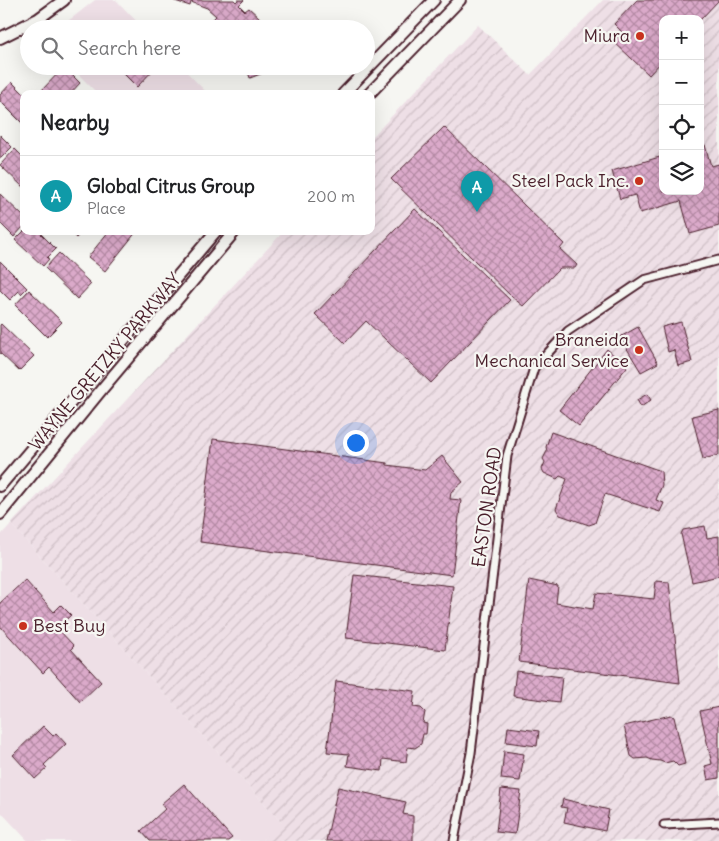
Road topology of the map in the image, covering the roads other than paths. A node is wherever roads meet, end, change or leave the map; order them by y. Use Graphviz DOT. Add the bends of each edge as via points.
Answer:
graph roads {
  1 [pos="64,0"];
  2 [pos="434,0"];
  3 [pos="460,0"];
  4 [pos="36,20"];
  5 [pos="20,28"];
  6 [pos="0,38"];
  7 [pos="375,61"];
  8 [pos="361,75"];
  9 [pos="347,90"];
  10 [pos="373,90"];
  11 [pos="213,235"];
  12 [pos="233,235"];
  13 [pos="719,260"];
  14 [pos="0,486"];
  15 [pos="0,514"];
  16 [pos="719,822"];
  17 [pos="664,824"];
  18 [pos="454,841"];
  1 -- 4 [label="main road"];
  2 -- 7 [label="main road"];
  3 -- 10 [label="main road"];
  5 -- 6 [label="main road"];
  8 -- 9 [label="main road"];
  11 -- 14 [label="main road, WAYNE GRETZKY PARKWAY"];
  12 -- 15 [label="main road, WAYNE GRETZKY PARKWAY"];
  13 -- 18 [label="street, EASTON ROAD" via="644,280 568,331 534,368 506,456 471,753"];
  16 -- 17 [label="street"];
}
